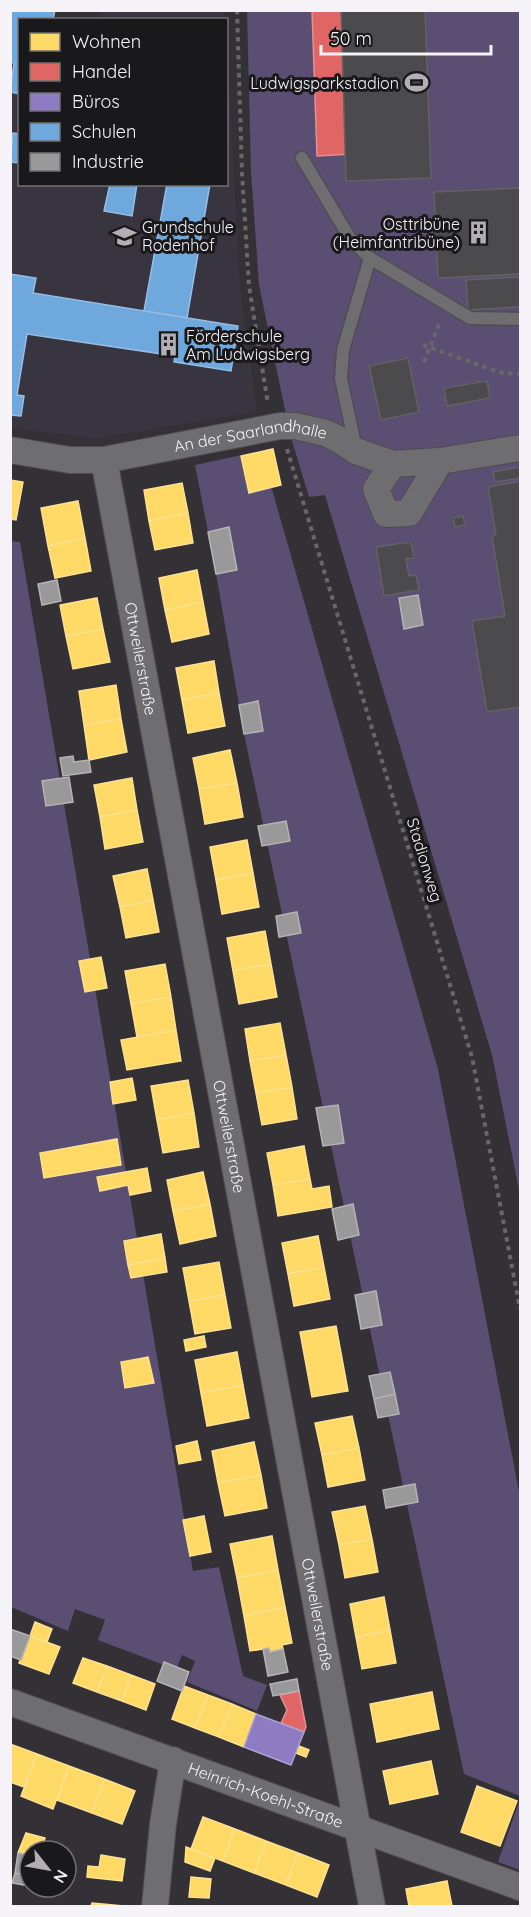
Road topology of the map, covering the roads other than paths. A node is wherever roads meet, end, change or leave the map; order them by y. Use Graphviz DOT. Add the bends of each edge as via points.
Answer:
graph roads {
  1 [pos="302,158"];
  2 [pos="370,258"];
  3 [pos="520,319"];
  4 [pos="520,448"];
  5 [pos="10,450"];
  6 [pos="356,452"];
  7 [pos="104,460"];
  8 [pos="440,461"];
  9 [pos="393,464"];
  10 [pos="10,1702"];
  11 [pos="173,1760"];
  12 [pos="358,1829"];
  13 [pos="520,1887"];
  14 [pos="155,1906"];
  15 [pos="372,1906"];
  1 -- 2 [label="lane" via="351,240"];
  2 -- 3 [label="lane" via="470,318"];
  2 -- 6 [label="lane" via="343,350 341,379"];
  4 -- 8 [label="street, An der Saarlandhalle"];
  5 -- 7 [label="street" via="70,460"];
  6 -- 7 [label="street, An der Saarlandhalle" via="326,434 295,426 276,426"];
  6 -- 9 [label="street, An der Saarlandhalle"];
  7 -- 12 [label="street, Ottweilerstraße"];
  8 -- 9 [label="street, An der Saarlandhalle"];
  8 -- 9 [label="street" via="409,513 386,514 376,489"];
  10 -- 11 [label="street, Heinrich-Koehl-Straße"];
  11 -- 12 [label="street, Heinrich-Koehl-Straße"];
  11 -- 14 [label="street"];
  12 -- 13 [label="street, Heinrich-Koehl-Straße"];
  12 -- 15 [label="street, Ottweilerstraße"];
}
